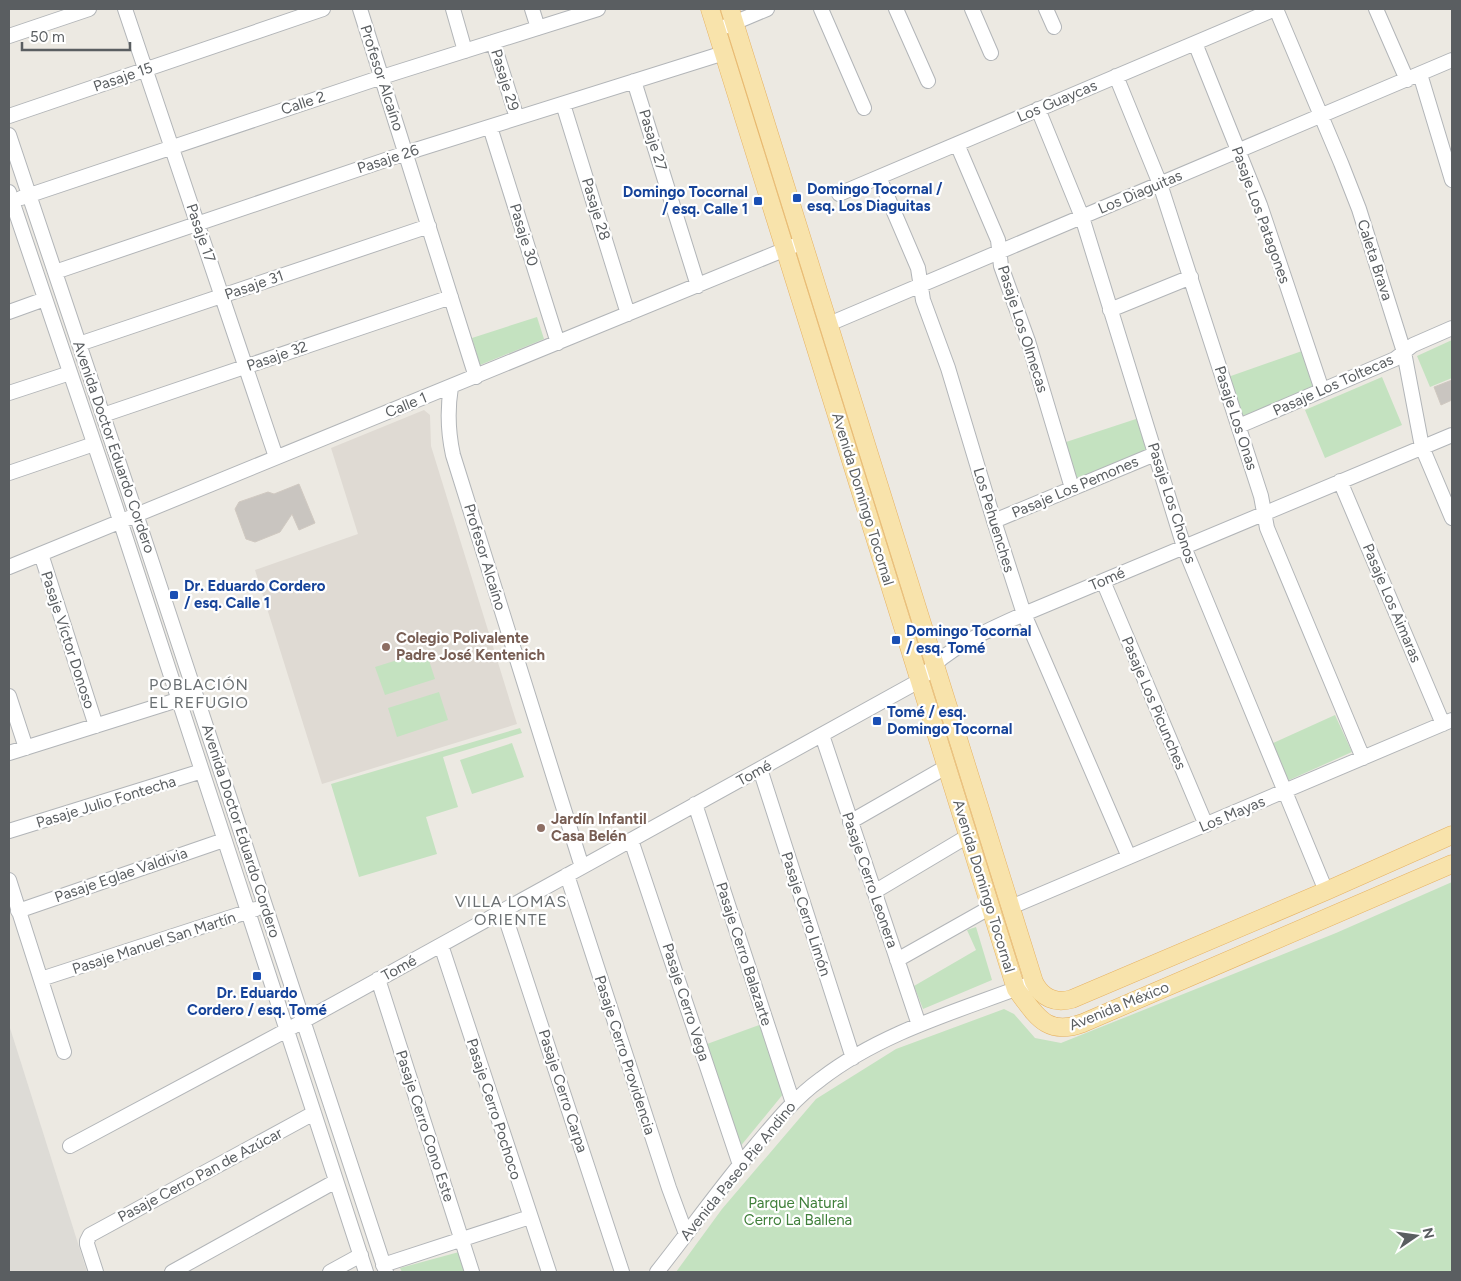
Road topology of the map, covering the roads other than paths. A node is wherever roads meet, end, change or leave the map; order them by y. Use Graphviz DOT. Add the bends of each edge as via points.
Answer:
graph roads {
  1 [pos="89,9"];
  2 [pos="126,9"];
  3 [pos="323,9"];
  4 [pos="360,9"];
  5 [pos="453,9"];
  6 [pos="532,9"];
  7 [pos="598,9"];
  8 [pos="710,9"];
  9 [pos="767,9"];
  10 [pos="820,9"];
  11 [pos="896,9"];
  12 [pos="972,9"];
  13 [pos="1046,9"];
  14 [pos="1275,9"];
  15 [pos="1376,9"];
  16 [pos="60,13"];
  17 [pos="732,16"];
  18 [pos="1054,26"];
  19 [pos="538,28"];
  20 [pos="717,30"];
  21 [pos="9,36"];
  22 [pos="493,42"];
  23 [pos="1194,43"];
  24 [pos="466,50"];
  25 [pos="724,53"];
  26 [pos="991,53"];
  27 [pos="1452,60"];
  28 [pos="146,69"];
  29 [pos="1420,74"];
  30 [pos="1116,76"];
  31 [pos="382,77"];
  32 [pos="1407,80"];
  33 [pos="634,81"];
  34 [pos="928,82"];
  35 [pos="563,104"];
  36 [pos="864,108"];
  37 [pos="1038,109"];
  38 [pos="9,116"];
  39 [pos="1322,116"];
  40 [pos="517,118"];
  41 [pos="490,127"];
  42 [pos="9,135"];
  43 [pos="956,144"];
  44 [pos="172,147"];
  45 [pos="1239,150"];
  46 [pos="406,153"];
  47 [pos="879,177"];
  48 [pos="1452,180"];
  49 [pos="1160,184"];
  50 [pos="839,194"];
  51 [pos="29,195"];
  52 [pos="10,198"];
  53 [pos="1082,217"];
  54 [pos="198,224"];
  55 [pos="429,226"];
  56 [pos="803,242"];
  57 [pos="786,250"];
  58 [pos="999,251"];
  59 [pos="55,272"];
  60 [pos="1191,277"];
  61 [pos="920,285"];
  62 [pos="698,286"];
  63 [pos="222,296"];
  64 [pos="452,297"];
  65 [pos="45,299"];
  66 [pos="1110,310"];
  67 [pos="9,312"];
  68 [pos="628,314"];
  69 [pos="829,324"];
  70 [pos="1452,328"];
  71 [pos="558,343"];
  72 [pos="79,344"];
  73 [pos="1404,352"];
  74 [pos="246,367"];
  75 [pos="70,373"];
  76 [pos="476,377"];
  77 [pos="451,387"];
  78 [pos="1322,390"];
  79 [pos="9,393"];
  80 [pos="103,415"];
  81 [pos="1239,426"];
  82 [pos="1452,434"];
  83 [pos="94,444"];
  84 [pos="1422,447"];
  85 [pos="1155,454"];
  86 [pos="276,457"];
  87 [pos="9,473"];
  88 [pos="1340,481"];
  89 [pos="1072,488"];
  90 [pos="1265,513"];
  91 [pos="136,514"];
  92 [pos="1452,518"];
  93 [pos="994,521"];
  94 [pos="120,522"];
  95 [pos="1184,547"];
  96 [pos="41,554"];
  97 [pos="9,567"];
  98 [pos="1103,581"];
  99 [pos="1024,614"];
  100 [pos="935,664"];
  101 [pos="919,681"];
  102 [pos="196,694"];
  103 [pos="9,696"];
  104 [pos="179,699"];
  105 [pos="1448,722"];
  106 [pos="96,726"];
  107 [pos="822,735"];
  108 [pos="26,748"];
  109 [pos="9,753"];
  110 [pos="1363,758"];
  111 [pos="946,767"];
  112 [pos="760,769"];
  113 [pos="202,771"];
  114 [pos="1285,791"];
  115 [pos="695,804"];
  116 [pos="850,822"];
  117 [pos="1206,825"];
  118 [pos="9,831"];
  119 [pos="1452,835"];
  120 [pos="968,836"];
  121 [pos="224,840"];
  122 [pos="631,840"];
  123 [pos="1129,857"];
  124 [pos="1452,864"];
  125 [pos="582,867"];
  126 [pos="567,875"];
  127 [pos="9,880"];
  128 [pos="1326,890"];
  129 [pos="874,892"];
  130 [pos="266,906"];
  131 [pos="991,907"];
  132 [pos="1011,907"];
  133 [pos="503,910"];
  134 [pos="18,911"];
  135 [pos="248,912"];
  136 [pos="440,945"];
  137 [pos="897,960"];
  138 [pos="378,979"];
  139 [pos="41,980"];
  140 [pos="1034,982"];
  141 [pos="1016,989"];
  142 [pos="304,1020"];
  143 [pos="919,1025"];
  144 [pos="287,1030"];
  145 [pos="64,1052"];
  146 [pos="854,1058"];
  147 [pos="793,1103"];
  148 [pos="314,1113"];
  149 [pos="70,1146"];
  150 [pos="740,1164"];
  151 [pos="336,1181"];
  152 [pos="530,1217"];
  153 [pos="686,1234"];
  154 [pos="461,1240"];
  155 [pos="361,1255"];
  156 [pos="384,1269"];
  157 [pos="96,1272"];
  158 [pos="172,1272"];
  159 [pos="330,1272"];
  160 [pos="366,1272"];
  161 [pos="472,1272"];
  162 [pos="548,1272"];
  163 [pos="622,1272"];
  164 [pos="657,1272"];
  1 -- 16 [label="street"];
  2 -- 28 [label="street, Pasaje 17"];
  3 -- 28 [label="street, Pasaje 15"];
  4 -- 31 [label="street, Profesor Alcaíno"];
  5 -- 24 [label="street"];
  6 -- 19 [label="street"];
  7 -- 19 [label="street, Calle 2"];
  8 -- 20 [label="main road, Avenida Domingo Tocornal"];
  9 -- 17 [label="street"];
  10 -- 36 [label="street"];
  11 -- 34 [label="street"];
  12 -- 26 [label="street"];
  13 -- 18 [label="street"];
  14 -- 23 [label="street, Los Guaycas"];
  14 -- 39 [label="street, Caleta Brava"];
  15 -- 32 [label="street"];
  16 -- 21 [label="street"];
  17 -- 20 [label="street"];
  17 -- 56 [label="main road, Avenida Domingo Tocornal"];
  19 -- 22 [label="street, Calle 2"];
  20 -- 25 [label="main road, Avenida Domingo Tocornal"];
  22 -- 24 [label="street, Calle 2"];
  22 -- 40 [label="street, Pasaje 29"];
  23 -- 30 [label="street, Los Guaycas"];
  23 -- 45 [label="street, Pasaje Los Patagones"];
  24 -- 31 [label="street, Calle 2"];
  25 -- 33 [label="street, Pasaje 26"];
  25 -- 57 [label="main road, Avenida Domingo Tocornal"];
  27 -- 29 [label="street, Los Diaguitas"];
  28 -- 38 [label="street, Pasaje 15"];
  28 -- 44 [label="street, Pasaje 17"];
  29 -- 32 [label="street, Los Diaguitas"];
  29 -- 48 [label="street"];
  30 -- 37 [label="street, Los Guaycas"];
  30 -- 49 [label="street, Pasaje Los Onas"];
  31 -- 44 [label="street, Calle 2"];
  31 -- 46 [label="street, Profesor Alcaíno"];
  32 -- 39 [label="street, Los Diaguitas"];
  33 -- 35 [label="street, Pasaje 26"];
  33 -- 62 [label="street, Pasaje 27"];
  35 -- 40 [label="street, Pasaje 26"];
  35 -- 68 [label="street, Pasaje 28"];
  37 -- 43 [label="street, Los Guaycas"];
  37 -- 53 [label="street, Pasaje Los Chonos"];
  39 -- 45 [label="street, Los Diaguitas"];
  39 -- 73 [label="street, Caleta Brava" via="1359,209"];
  40 -- 41 [label="street, Pasaje 26"];
  41 -- 46 [label="street, Pasaje 26"];
  41 -- 71 [label="street, Pasaje 30"];
  42 -- 51 [label="street, Avenida Doctor Eduardo Cordero"];
  43 -- 47 [label="street, Los Guaycas"];
  43 -- 58 [label="street, Pasaje Los Olmecas" via="998,240"];
  44 -- 51 [label="street, Calle 2"];
  44 -- 54 [label="street, Pasaje 17"];
  45 -- 49 [label="street, Los Diaguitas"];
  45 -- 78 [label="street, Pasaje Los Patagones"];
  46 -- 54 [label="street, Pasaje 26"];
  46 -- 55 [label="street, Profesor Alcaíno"];
  47 -- 50 [label="street, Los Guaycas"];
  47 -- 61 [label="street, Los Pehuenches" via="918,268"];
  49 -- 53 [label="street, Los Diaguitas"];
  49 -- 60 [label="street, Pasaje Los Onas"];
  51 -- 52 [label="street, Calle 2"];
  51 -- 59 [label="street, Avenida Doctor Eduardo Cordero"];
  52 -- 65 [label="street, Avenida Doctor Eduardo Cordero"];
  53 -- 58 [label="street, Los Diaguitas"];
  53 -- 66 [label="street, Pasaje Los Chonos"];
  54 -- 59 [label="street, Pasaje 26"];
  54 -- 63 [label="street, Pasaje 17"];
  55 -- 63 [label="street, Pasaje 31"];
  55 -- 64 [label="street, Profesor Alcaíno"];
  56 -- 57 [label="street, Calle 1"];
  56 -- 69 [label="main road, Avenida Domingo Tocornal"];
  57 -- 62 [label="street, Calle 1"];
  57 -- 101 [label="main road, Avenida Domingo Tocornal"];
  58 -- 61 [label="street, Los Diaguitas"];
  58 -- 89 [label="street, Pasaje Los Olmecas" via="1001,266 1028,341"];
  59 -- 72 [label="street, Avenida Doctor Eduardo Cordero"];
  60 -- 66 [label="street"];
  60 -- 81 [label="street, Pasaje Los Onas"];
  61 -- 69 [label="street, Los Diaguitas"];
  61 -- 93 [label="street, Los Pehuenches"];
  62 -- 68 [label="street, Calle 1"];
  63 -- 72 [label="street, Pasaje 31"];
  63 -- 74 [label="street, Pasaje 17"];
  64 -- 74 [label="street, Pasaje 32"];
  64 -- 76 [label="street, Profesor Alcaíno"];
  65 -- 67 [label="street"];
  65 -- 75 [label="street, Avenida Doctor Eduardo Cordero"];
  66 -- 85 [label="street, Pasaje Los Chonos"];
  68 -- 71 [label="street, Calle 1"];
  69 -- 100 [label="main road, Avenida Domingo Tocornal"];
  70 -- 73 [label="street, Pasaje Los Toltecas"];
  71 -- 76 [label="street, Calle 1"];
  72 -- 80 [label="street, Avenida Doctor Eduardo Cordero"];
  73 -- 78 [label="street, Pasaje Los Toltecas" via="1395,359"];
  73 -- 84 [label="street, Caleta Brava"];
  74 -- 80 [label="street, Pasaje 32"];
  74 -- 86 [label="street, Pasaje 17"];
  75 -- 79 [label="street"];
  75 -- 83 [label="street, Avenida Doctor Eduardo Cordero"];
  76 -- 77 [label="street, Calle 1"];
  77 -- 86 [label="street, Calle 1"];
  77 -- 125 [label="street, Profesor Alcaíno" via="448,421 453,455"];
  78 -- 81 [label="street, Pasaje Los Toltecas"];
  80 -- 91 [label="street, Avenida Doctor Eduardo Cordero"];
  81 -- 90 [label="street, Pasaje Los Onas"];
  82 -- 84 [label="street, Tomé"];
  83 -- 87 [label="street"];
  83 -- 94 [label="street, Avenida Doctor Eduardo Cordero"];
  84 -- 88 [label="street, Tomé"];
  84 -- 92 [label="street, Caleta Brava"];
  85 -- 89 [label="street, Pasaje Los Pemones"];
  85 -- 95 [label="street, Pasaje Los Chonos"];
  86 -- 91 [label="street, Calle 1"];
  88 -- 90 [label="street, Tomé"];
  88 -- 105 [label="street, Pasaje Los Aimaras"];
  89 -- 93 [label="street, Pasaje Los Pemones"];
  90 -- 95 [label="street, Tomé"];
  90 -- 110 [label="street, Pasaje Los Onas" via="1267,528"];
  91 -- 94 [label="street, Calle 1"];
  91 -- 102 [label="street, Avenida Doctor Eduardo Cordero"];
  93 -- 99 [label="street, Los Pehuenches"];
  94 -- 96 [label="street, Calle 1"];
  94 -- 104 [label="street, Avenida Doctor Eduardo Cordero"];
  95 -- 98 [label="street, Tomé"];
  95 -- 114 [label="street, Pasaje Los Chonos"];
  96 -- 97 [label="street, Calle 1"];
  96 -- 106 [label="street, Pasaje Víctor Donoso"];
  98 -- 99 [label="street, Tomé"];
  98 -- 117 [label="street, Pasaje Los Picunches"];
  99 -- 100 [label="street, Tomé" via="973,639"];
  99 -- 123 [label="street, Los Pehuenches"];
  100 -- 101 [label="street, Tomé"];
  100 -- 132 [label="main road, Avenida Domingo Tocornal"];
  101 -- 107 [label="street, Tomé"];
  101 -- 111 [label="main road, Avenida Domingo Tocornal"];
  102 -- 104 [label="street"];
  102 -- 130 [label="street, Avenida Doctor Eduardo Cordero"];
  103 -- 108 [label="street"];
  104 -- 106 [label="street"];
  104 -- 113 [label="street, Avenida Doctor Eduardo Cordero"];
  105 -- 110 [label="street, Los Mayas"];
  106 -- 108 [label="street"];
  107 -- 112 [label="street, Tomé"];
  107 -- 116 [label="street, Pasaje Cerro Leonera"];
  108 -- 109 [label="street"];
  110 -- 114 [label="street, Los Mayas"];
  111 -- 116 [label="street"];
  111 -- 120 [label="main road, Avenida Domingo Tocornal"];
  112 -- 115 [label="street, Tomé"];
  112 -- 146 [label="street, Pasaje Cerro Limón"];
  113 -- 118 [label="street, Pasaje Julio Fontecha"];
  113 -- 121 [label="street, Avenida Doctor Eduardo Cordero"];
  114 -- 117 [label="street, Los Mayas"];
  114 -- 128 [label="street, Pasaje Los Chonos"];
  115 -- 122 [label="street, Tomé"];
  115 -- 147 [label="street, Pasaje Cerro Balazarte"];
  116 -- 129 [label="street, Pasaje Cerro Leonera"];
  117 -- 123 [label="street, Los Mayas"];
  119 -- 128 [label="main road, Avenida México"];
  120 -- 129 [label="street"];
  120 -- 131 [label="main road, Avenida Domingo Tocornal"];
  121 -- 134 [label="street, Pasaje Eglae Valdivia"];
  121 -- 135 [label="street, Avenida Doctor Eduardo Cordero"];
  122 -- 125 [label="street, Tomé"];
  122 -- 150 [label="street, Pasaje Cerro Vega"];
  123 -- 132 [label="street, Los Mayas"];
  124 -- 141 [label="main road, Avenida México" via="1076,1026 1063,1028 1048,1024 1038,1017"];
  125 -- 126 [label="street, Tomé"];
  126 -- 133 [label="street, Tomé"];
  126 -- 153 [label="street, Pasaje Cerro Providencia"];
  127 -- 134 [label="street"];
  128 -- 140 [label="main road, Avenida México" via="1072,999 1048,998"];
  129 -- 137 [label="street, Pasaje Cerro Leonera"];
  130 -- 135 [label="street, Pasaje Manuel San Martín"];
  130 -- 142 [label="street, Avenida Doctor Eduardo Cordero"];
  131 -- 137 [label="street"];
  131 -- 141 [label="main road, Avenida Domingo Tocornal"];
  132 -- 140 [label="main road, Avenida Domingo Tocornal"];
  133 -- 136 [label="street, Tomé"];
  133 -- 163 [label="street, Pasaje Cerro Carpa"];
  134 -- 139 [label="street"];
  135 -- 139 [label="street, Pasaje Manuel San Martín"];
  135 -- 144 [label="street, Avenida Doctor Eduardo Cordero"];
  136 -- 138 [label="street, Tomé"];
  136 -- 152 [label="street, Pasaje Cerro Pochoco"];
  137 -- 143 [label="street, Pasaje Cerro Leonera"];
  138 -- 142 [label="street, Tomé"];
  138 -- 154 [label="street, Pasaje Cerro Cono Este"];
  139 -- 145 [label="street"];
  140 -- 141 [label="street"];
  141 -- 143 [label="street, Avenida Paseo Pie Andino"];
  142 -- 144 [label="street, Tomé"];
  142 -- 156 [label="street, Avenida Doctor Eduardo Cordero"];
  143 -- 146 [label="street, Avenida Paseo Pie Andino"];
  144 -- 148 [label="street, Avenida Doctor Eduardo Cordero"];
  144 -- 149 [label="street, Tomé"];
  146 -- 147 [label="street, Avenida Paseo Pie Andino" via="822,1078"];
  147 -- 150 [label="street, Avenida Paseo Pie Andino"];
  148 -- 151 [label="street, Avenida Doctor Eduardo Cordero"];
  148 -- 157 [label="street, Pasaje Cerro Pan de Azúcar" via="93,1233 87,1244"];
  150 -- 153 [label="street, Avenida Paseo Pie Andino"];
  151 -- 155 [label="street, Avenida Doctor Eduardo Cordero"];
  151 -- 158 [label="street"];
  152 -- 154 [label="street"];
  152 -- 162 [label="street, Pasaje Cerro Pochoco"];
  153 -- 164 [label="street, Avenida Paseo Pie Andino"];
  154 -- 156 [label="street"];
  154 -- 161 [label="street, Pasaje Cerro Cono Este"];
  155 -- 159 [label="street"];
  155 -- 160 [label="street, Avenida Doctor Eduardo Cordero"];
}
